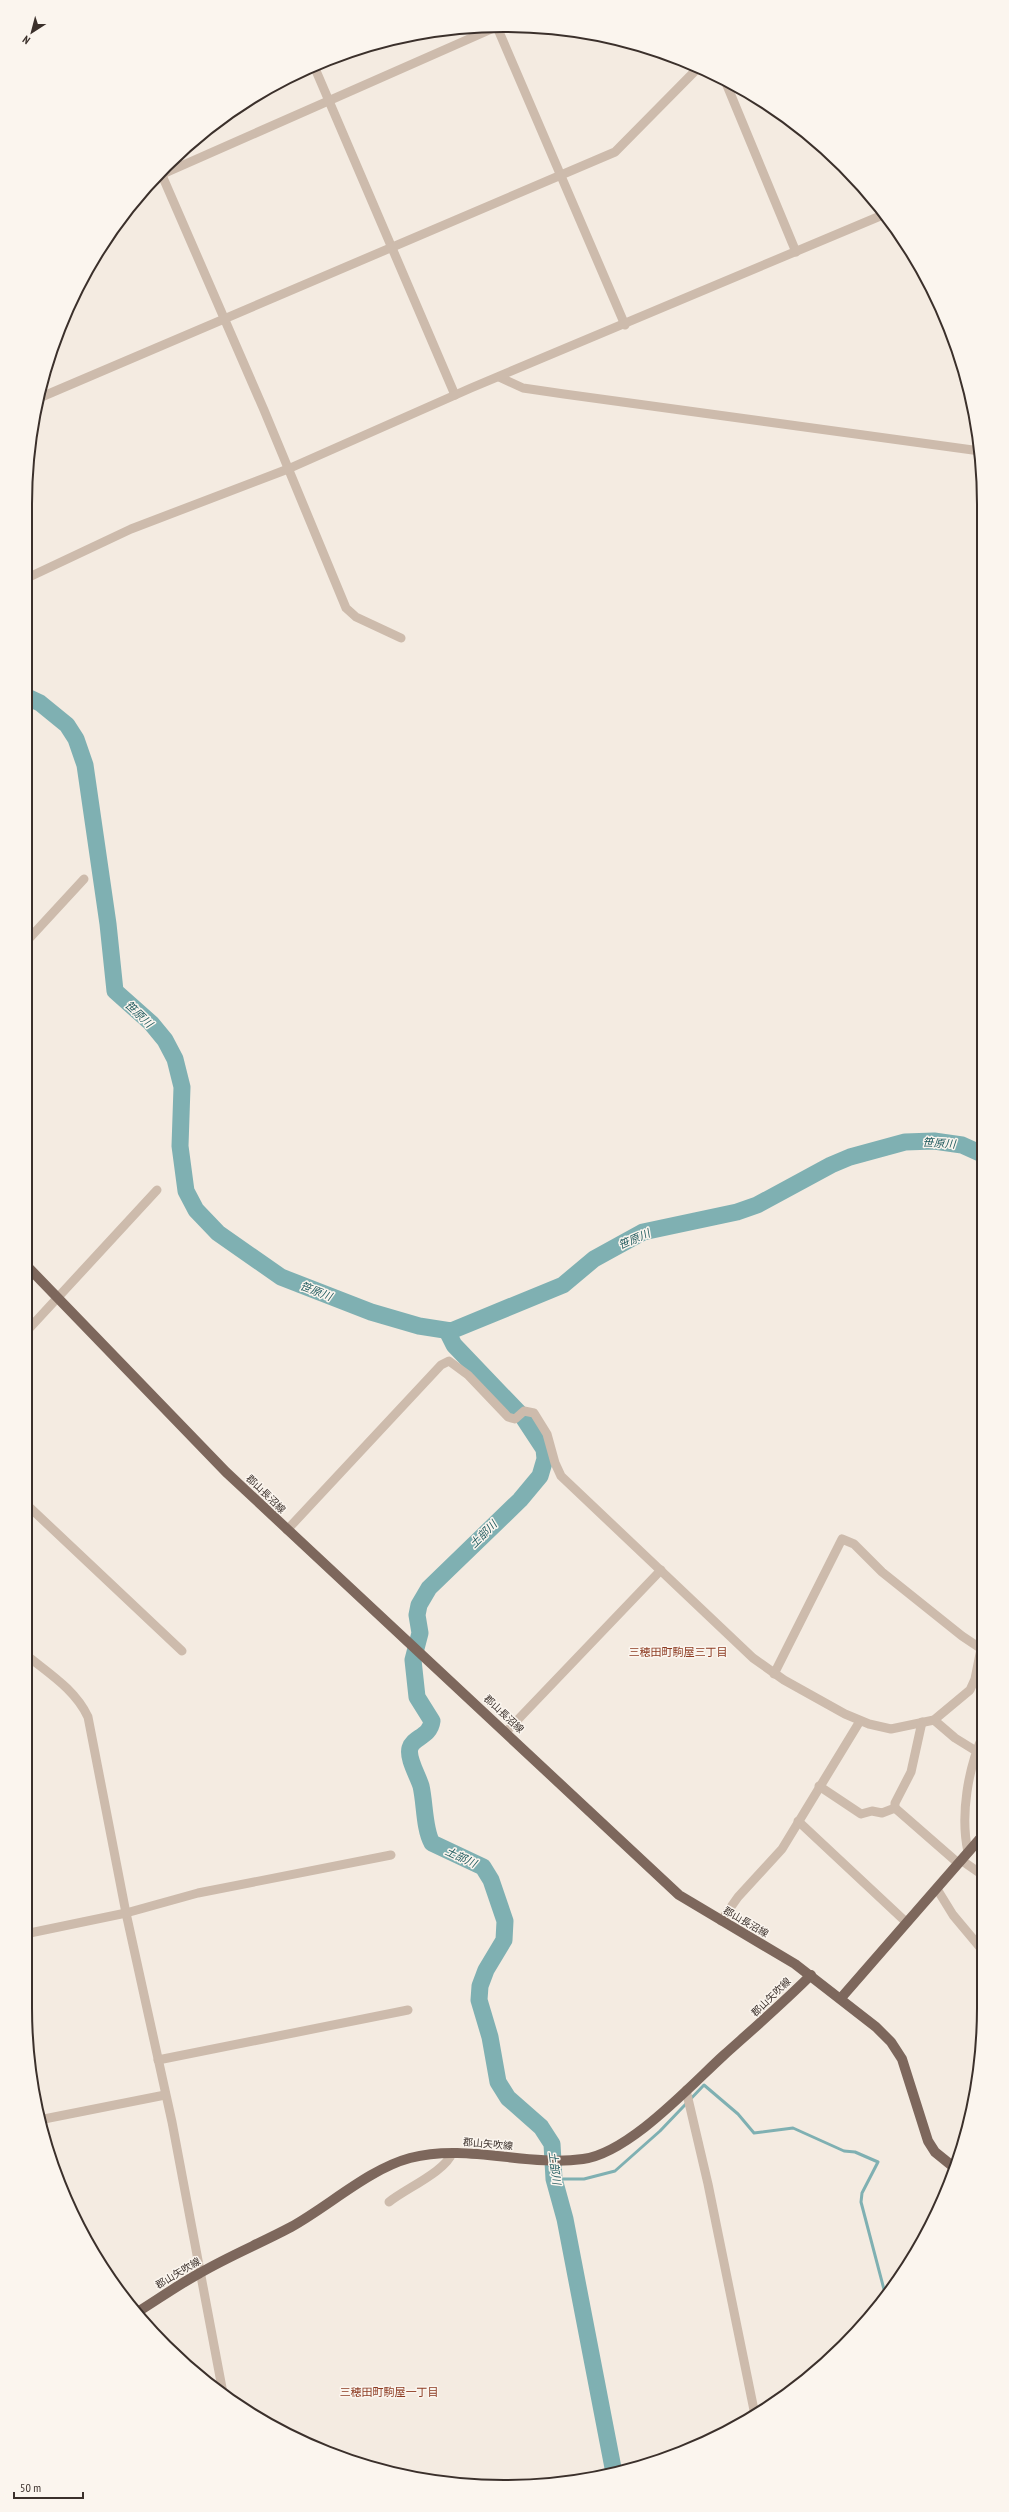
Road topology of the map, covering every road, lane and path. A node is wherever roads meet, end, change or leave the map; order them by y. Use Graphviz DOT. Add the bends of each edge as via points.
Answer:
graph roads {
  1 [pos="499,32"];
  2 [pos="484,33"];
  3 [pos="316,72"];
  4 [pos="694,72"];
  5 [pos="728,88"];
  6 [pos="329,101"];
  7 [pos="169,171"];
  8 [pos="561,175"];
  9 [pos="162,179"];
  10 [pos="879,217"];
  11 [pos="390,248"];
  12 [pos="796,252"];
  13 [pos="224,319"];
  14 [pos="625,324"];
  15 [pos="499,377"];
  16 [pos="455,395"];
  17 [pos="45,396"];
  18 [pos="974,451"];
  19 [pos="288,469"];
  20 [pos="32,577"];
  21 [pos="401,638"];
  22 [pos="84,879"];
  23 [pos="32,935"];
  24 [pos="157,1190"];
  25 [pos="32,1272"];
  26 [pos="57,1299"];
  27 [pos="32,1326"];
  28 [pos="32,1510"];
  29 [pos="287,1530"];
  30 [pos="661,1570"];
  31 [pos="977,1646"];
  32 [pos="182,1651"];
  33 [pos="32,1660"];
  34 [pos="977,1668"];
  35 [pos="774,1674"];
  36 [pos="934,1720"];
  37 [pos="860,1721"];
  38 [pos="922,1722"];
  39 [pos="506,1732"];
  40 [pos="976,1751"];
  41 [pos="819,1786"];
  42 [pos="895,1808"];
  43 [pos="798,1820"];
  44 [pos="977,1842"];
  45 [pos="391,1855"];
  46 [pos="962,1858"];
  47 [pos="977,1870"];
  48 [pos="937,1889"];
  49 [pos="126,1912"];
  50 [pos="721,1921"];
  51 [pos="906,1922"];
  52 [pos="32,1932"];
  53 [pos="977,1944"];
  54 [pos="811,1975"];
  55 [pos="842,1998"];
  56 [pos="408,2010"];
  57 [pos="158,2060"];
  58 [pos="686,2090"];
  59 [pos="166,2095"];
  60 [pos="45,2119"];
  61 [pos="452,2153"];
  62 [pos="950,2164"];
  63 [pos="388,2202"];
  64 [pos="200,2273"];
  65 [pos="142,2310"];
  66 [pos="222,2385"];
  67 [pos="754,2409"];
  1 -- 8 [label="street"];
  2 -- 6 [label="street"];
  3 -- 6 [label="street"];
  4 -- 8 [label="street" via="620,150"];
  5 -- 12 [label="street"];
  6 -- 7 [label="street"];
  6 -- 11 [label="street"];
  8 -- 11 [label="street"];
  8 -- 14 [label="street"];
  9 -- 13 [label="street"];
  10 -- 12 [label="street"];
  11 -- 13 [label="street"];
  11 -- 16 [label="street"];
  12 -- 14 [label="street"];
  13 -- 17 [label="street"];
  13 -- 19 [label="street"];
  14 -- 15 [label="street"];
  15 -- 16 [label="street"];
  15 -- 18 [label="street" via="523,388"];
  16 -- 19 [label="street"];
  19 -- 20 [label="street" via="167,514 108,539"];
  19 -- 21 [label="street" via="346,608 356,617"];
  22 -- 23 [label="street"];
  24 -- 26 [label="street"];
  25 -- 26 [label="main road, 郡山長沼線"];
  26 -- 27 [label="street"];
  26 -- 29 [label="main road, 郡山長沼線" via="226,1472"];
  28 -- 32 [label="street"];
  29 -- 30 [label="street" via="445,1362 451,1362 508,1417 517,1418 524,1411 534,1414 547,1434 561,1476"];
  29 -- 39 [label="main road, 郡山長沼線"];
  30 -- 35 [label="street" via="753,1658"];
  30 -- 39 [label="street"];
  31 -- 35 [label="street" via="882,1572 854,1544 842,1539"];
  33 -- 49 [label="street" via="71,1691 88,1717"];
  34 -- 36 [label="street" via="972,1687"];
  35 -- 37 [label="street"];
  36 -- 38 [label="street"];
  36 -- 40 [label="street"];
  37 -- 38 [label="street" via="891,1729"];
  37 -- 41 [label="street"];
  38 -- 42 [label="street" via="911,1772 895,1803"];
  39 -- 50 [label="main road, 郡山長沼線" via="679,1895"];
  40 -- 46 [label="street"];
  41 -- 42 [label="street" via="861,1814 872,1811 882,1813"];
  41 -- 43 [label="street"];
  42 -- 46 [label="street"];
  43 -- 50 [label="street" via="782,1849 738,1897"];
  43 -- 51 [label="street"];
  44 -- 46 [label="main road"];
  45 -- 49 [label="street" via="198,1893"];
  46 -- 47 [label="street"];
  46 -- 48 [label="main road"];
  48 -- 51 [label="main road"];
  48 -- 53 [label="street" via="953,1916"];
  49 -- 52 [label="street"];
  49 -- 57 [label="street"];
  50 -- 54 [label="main road, 郡山長沼線"];
  51 -- 55 [label="main road"];
  54 -- 55 [label="main road, 郡山長沼線"];
  54 -- 58 [label="main road, 郡山矢吹線" via="771,2015"];
  55 -- 62 [label="main road, 郡山長沼線" via="876,2027 898,2051 928,2141 938,2155"];
  56 -- 57 [label="street"];
  57 -- 59 [label="street"];
  58 -- 61 [label="main road, 郡山矢吹線" via="626,2141 585,2159 536,2161"];
  58 -- 67 [label="street"];
  59 -- 60 [label="street"];
  59 -- 64 [label="street"];
  61 -- 63 [label="street" via="437,2172 405,2189"];
  61 -- 64 [label="main road, 郡山矢吹線" via="410,2158 386,2169 292,2226"];
  64 -- 65 [label="main road, 郡山矢吹線"];
  64 -- 66 [label="street"];
}
